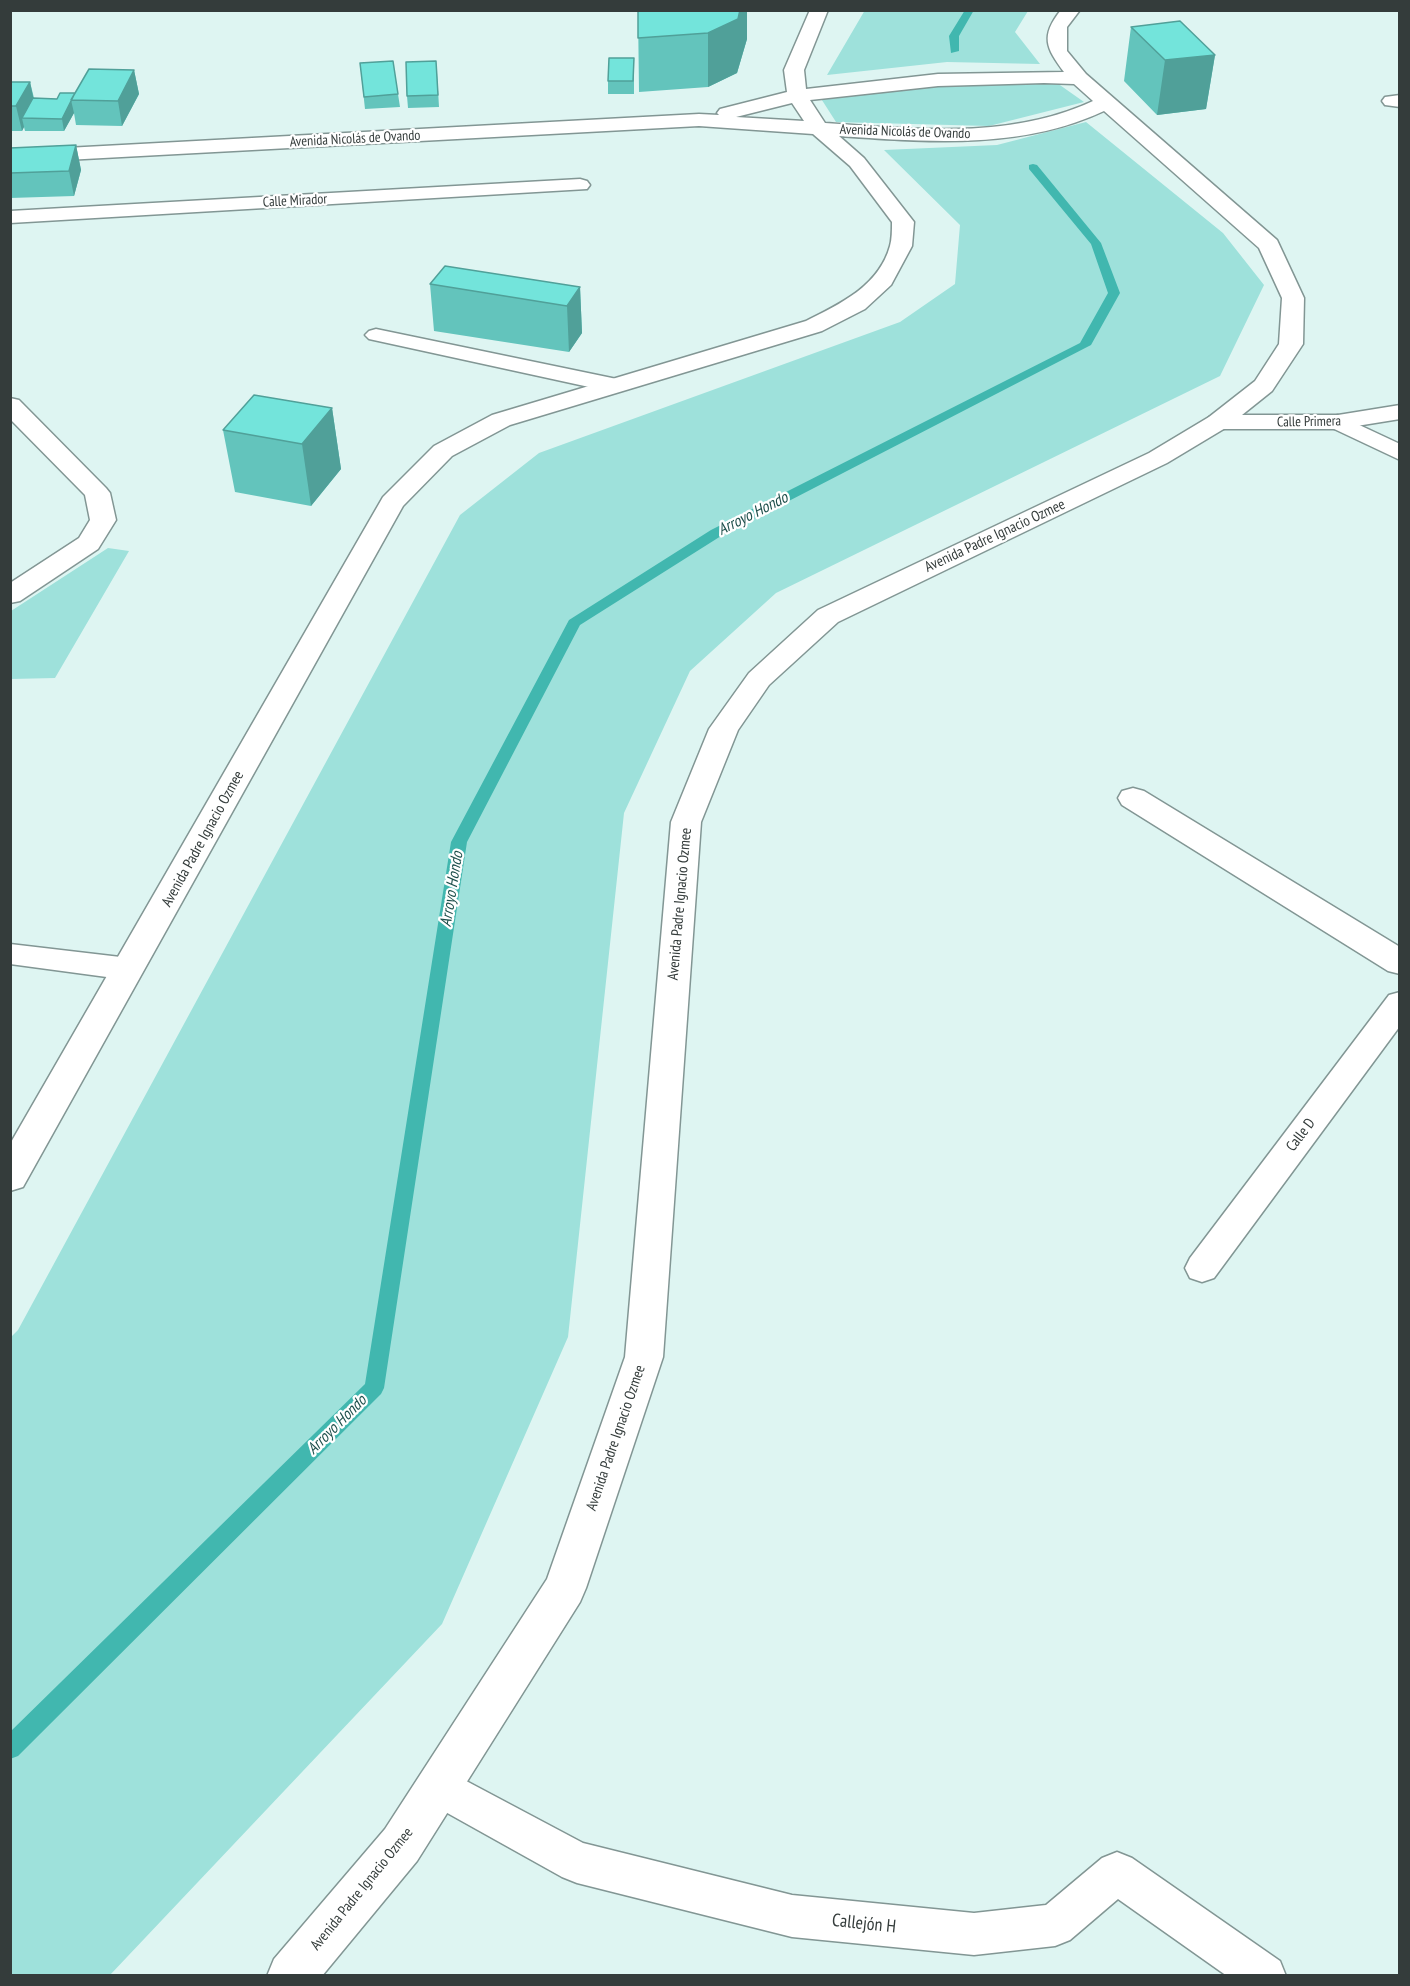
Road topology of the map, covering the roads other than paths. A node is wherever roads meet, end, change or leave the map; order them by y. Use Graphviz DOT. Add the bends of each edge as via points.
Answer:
graph roads {
  1 [pos="819,10"];
  2 [pos="1071,10"];
  3 [pos="1079,78"];
  4 [pos="797,96"];
  5 [pos="1107,102"];
  6 [pos="699,120"];
  7 [pos="819,129"];
  8 [pos="10,157"];
  9 [pos="580,185"];
  10 [pos="10,217"];
  11 [pos="376,335"];
  12 [pos="612,385"];
  13 [pos="10,405"];
  14 [pos="1400,412"];
  15 [pos="1218,422"];
  16 [pos="1338,422"];
  17 [pos="1400,453"];
  18 [pos="10,596"];
  19 [pos="1133,798"];
  20 [pos="10,954"];
  21 [pos="1400,963"];
  22 [pos="129,969"];
  23 [pos="1400,1003"];
  24 [pos="10,1177"];
  25 [pos="1202,1268"];
  26 [pos="438,1786"];
  27 [pos="291,1976"];
  28 [pos="1264,1976"];
  1 -- 4 [label="street" via="794,70"];
  2 -- 3 [label="street, Avenida Padre Ignacio Ozmee" via="1058,26 1058,51"];
  3 -- 4 [label="street, Avenida Nicolás de Ovando" via="946,78"];
  3 -- 5 [label="street, Avenida Padre Ignacio Ozmee"];
  4 -- 6 [label="street, Avenida Nicolás de Ovando"];
  4 -- 7 [label="street, Avenida Padre Ignacio Ozmee"];
  5 -- 7 [label="street, Avenida Nicolás de Ovando" via="1075,117 1005,132 917,135"];
  5 -- 15 [label="street, Avenida Padre Ignacio Ozmee" via="1269,245 1293,298 1291,344 1264,386"];
  6 -- 7 [label="street, Avenida Nicolás de Ovando"];
  6 -- 8 [label="street, Avenida Nicolás de Ovando"];
  7 -- 12 [label="street, Avenida Padre Ignacio Ozmee" via="857,162 903,222 901,246 882,280 857,304 814,326"];
  9 -- 10 [label="street, Calle Mirador"];
  11 -- 12 [label="lane"];
  12 -- 22 [label="street, Avenida Padre Ignacio Ozmee" via="492,425 443,451 392,502"];
  13 -- 18 [label="street" via="97,493 103,520 89,543"];
  14 -- 16 [label="street, Calle Primera"];
  15 -- 16 [label="street, Calle Primera"];
  15 -- 26 [label="street, Avenida Padre Ignacio Ozmee" via="1158,458 828,616 759,680 724,729 686,822 644,1357 565,1588"];
  16 -- 17 [label="lane"];
  19 -- 21 [label="street"];
  20 -- 22 [label="lane"];
  22 -- 24 [label="street, Avenida Padre Ignacio Ozmee"];
  23 -- 25 [label="lane, Calle D"];
  26 -- 27 [label="street, Avenida Padre Ignacio Ozmee" via="401,1845"];
  26 -- 28 [label="lane, Callejón H" via="577,1862 792,1916 974,1934 1055,1925 1117,1873"];
}
